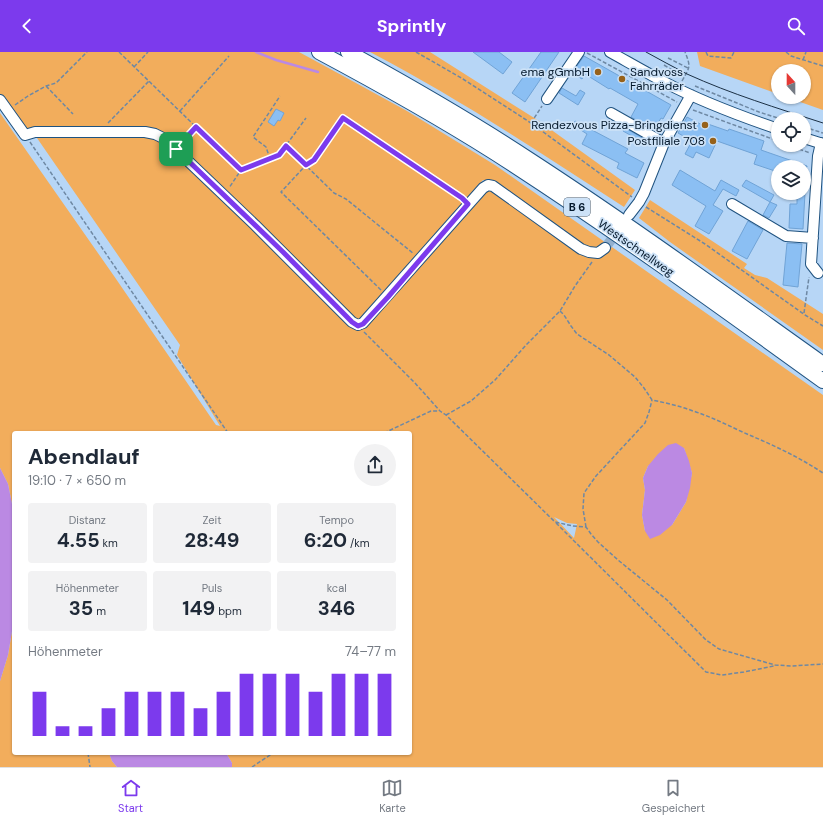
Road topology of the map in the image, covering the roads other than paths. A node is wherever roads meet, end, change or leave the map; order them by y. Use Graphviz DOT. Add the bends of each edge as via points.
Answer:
graph roads {
  1 [pos="319,52"];
  2 [pos="348,52"];
  3 [pos="579,52"];
  4 [pos="610,52"];
  5 [pos="692,90"];
  6 [pos="547,99"];
  7 [pos="0,100"];
  8 [pos="611,112"];
  9 [pos="771,126"];
  10 [pos="811,140"];
  11 [pos="664,143"];
  12 [pos="822,144"];
  13 [pos="732,204"];
  14 [pos="819,209"];
  15 [pos="629,215"];
  16 [pos="813,238"];
  17 [pos="602,251"];
  18 [pos="818,274"];
  19 [pos="823,364"];
  20 [pos="823,381"];
  1 -- 20 [label="highway, Westschnellweg / B 6" via="402,97 500,157 662,266"];
  2 -- 19 [label="highway, Westschnellweg / B 6" via="410,86 530,160 670,255"];
  3 -- 6 [label="street"];
  4 -- 5 [label="street" via="667,84"];
  5 -- 9 [label="street" via="723,109"];
  5 -- 11 [label="street"];
  7 -- 17 [label="street" via="25,135 35,132 145,132 165,139 358,326 363,324 388,297 468,204 488,185 493,186 581,249 589,252"];
  8 -- 11 [label="street"];
  10 -- 12 [label="street"];
  11 -- 15 [label="street" via="644,194"];
  12 -- 14 [label="street" via="818,156"];
  13 -- 16 [label="street" via="786,236"];
  14 -- 16 [label="street"];
  16 -- 18 [label="street" via="811,264"];
}
